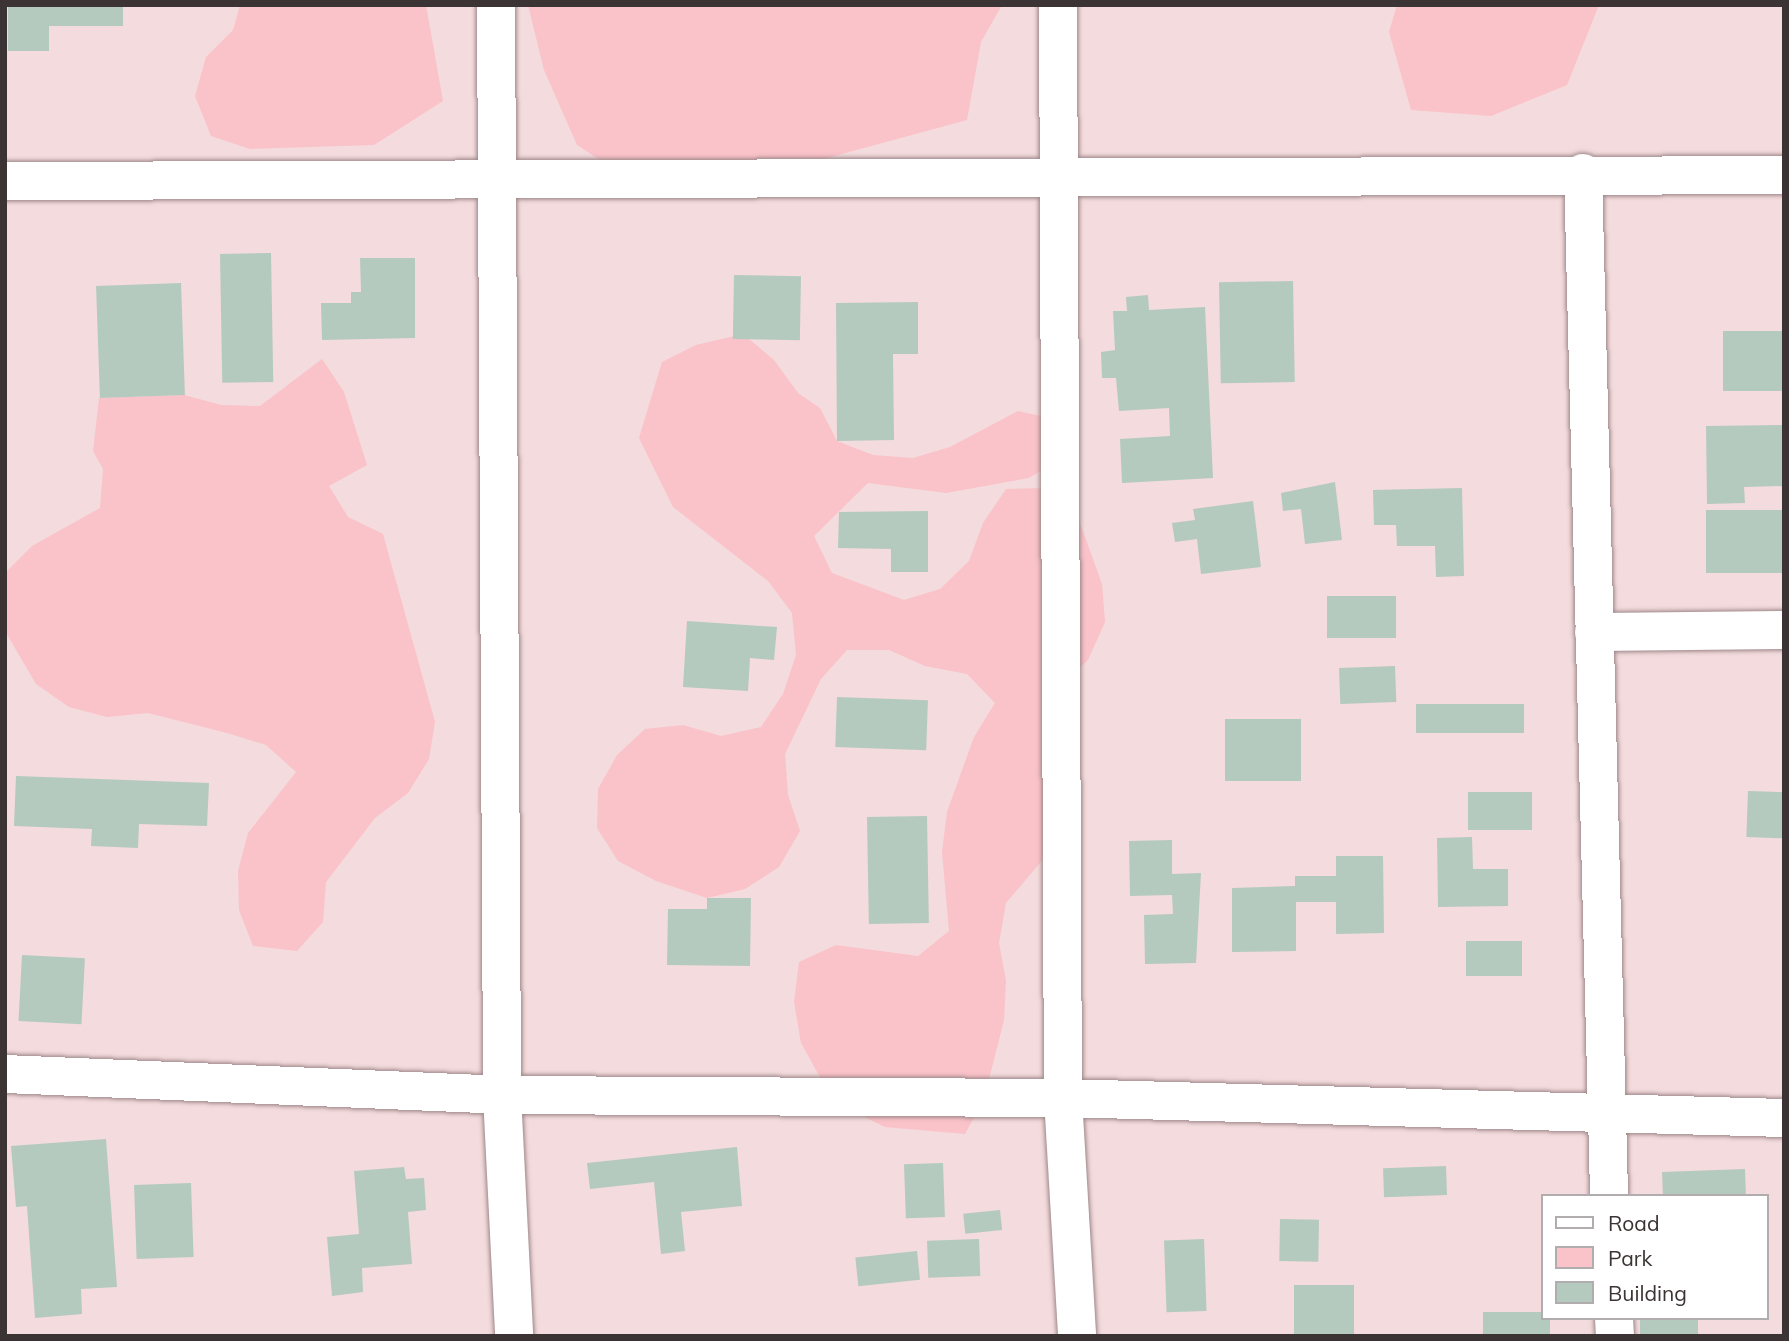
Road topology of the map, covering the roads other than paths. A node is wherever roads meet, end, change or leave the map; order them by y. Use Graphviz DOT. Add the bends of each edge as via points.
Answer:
graph roads {
  1 [pos="496,5"];
  2 [pos="1058,5"];
  3 [pos="1583,173"];
  4 [pos="1784,175"];
  5 [pos="1062,177"];
  6 [pos="5,181"];
  7 [pos="494,181"];
  8 [pos="1784,630"];
  9 [pos="1594,632"];
  10 [pos="5,1074"];
  11 [pos="502,1095"];
  12 [pos="1063,1098"];
  13 [pos="1605,1113"];
  14 [pos="1784,1118"];
  15 [pos="1609,1194"];
  16 [pos="514,1336"];
  17 [pos="1077,1336"];
  1 -- 7 [label="street"];
  2 -- 5 [label="street"];
  3 -- 4 [label="street"];
  3 -- 5 [label="street"];
  3 -- 9 [label="street"];
  5 -- 7 [label="street"];
  5 -- 12 [label="street"];
  6 -- 7 [label="street"];
  7 -- 11 [label="street"];
  8 -- 9 [label="street"];
  9 -- 13 [label="street"];
  10 -- 11 [label="street"];
  11 -- 12 [label="street"];
  11 -- 16 [label="street"];
  12 -- 13 [label="street"];
  12 -- 17 [label="street"];
  13 -- 14 [label="street"];
  13 -- 15 [label="street"];
}
